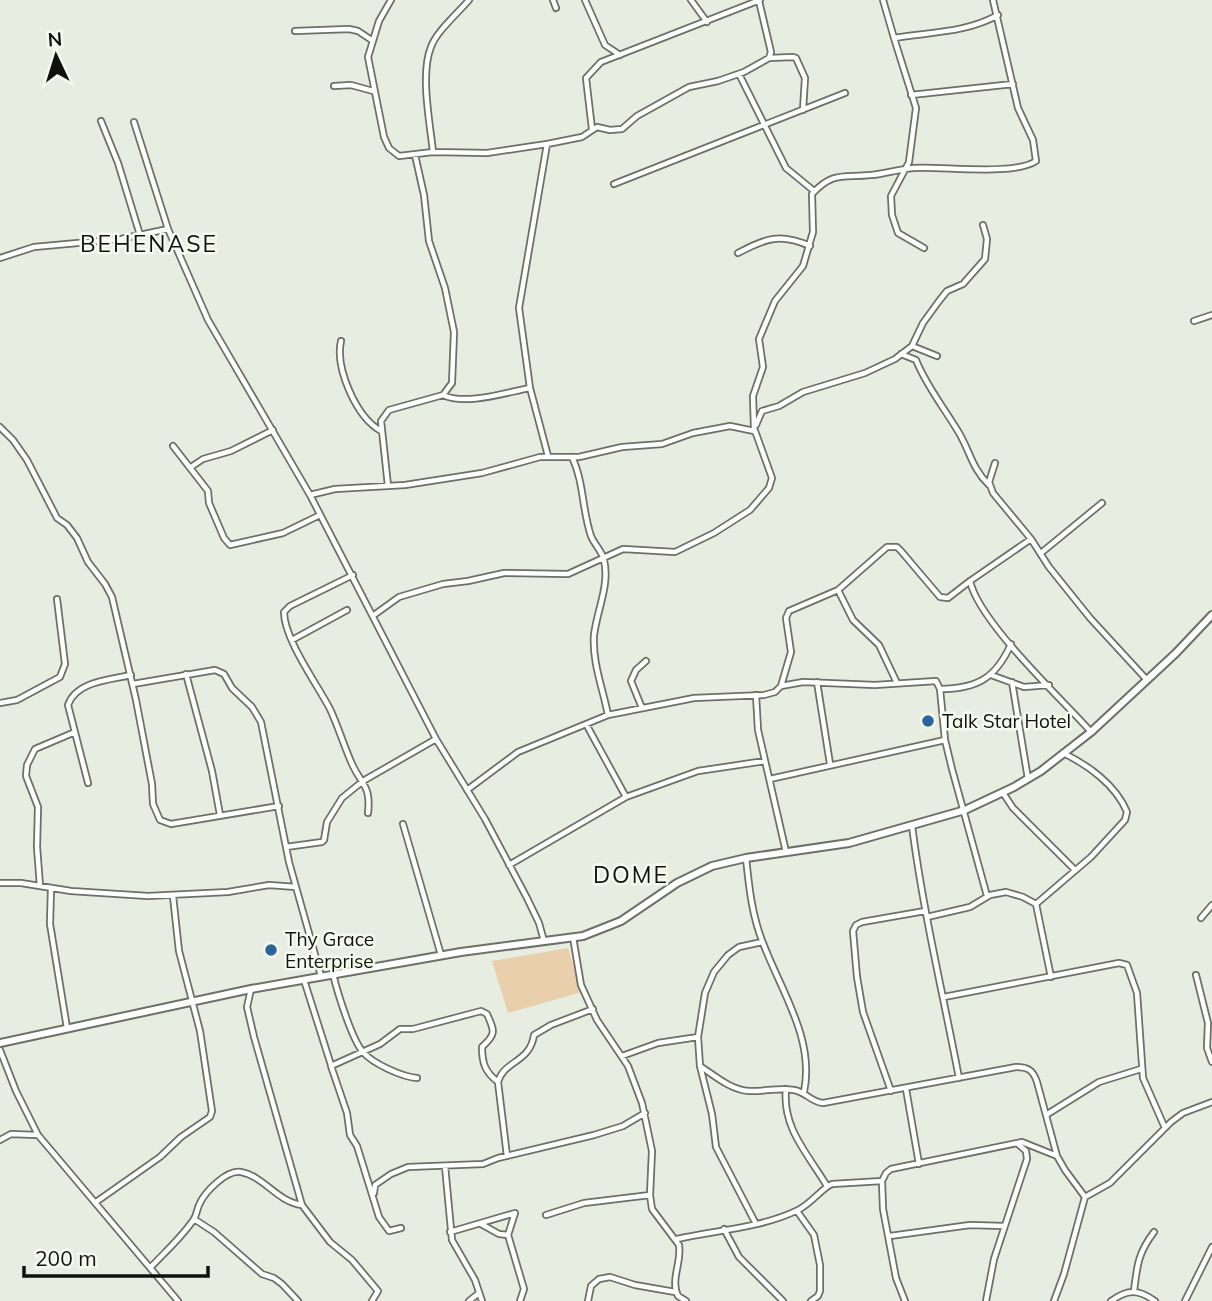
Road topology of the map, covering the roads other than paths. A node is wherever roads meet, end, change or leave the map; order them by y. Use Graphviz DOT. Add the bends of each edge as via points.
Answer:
graph roads {
  1 [pos="391,0"];
  2 [pos="469,0"];
  3 [pos="553,0"];
  4 [pos="585,0"];
  5 [pos="691,0"];
  6 [pos="760,0"];
  7 [pos="883,0"];
  8 [pos="993,0"];
  9 [pos="556,8"];
  10 [pos="998,15"];
  11 [pos="708,22"];
  12 [pos="295,31"];
  13 [pos="894,38"];
  14 [pos="373,41"];
  15 [pos="620,55"];
  16 [pos="768,58"];
  17 [pos="738,74"];
  18 [pos="1013,84"];
  19 [pos="334,86"];
  20 [pos="373,91"];
  21 [pos="845,93"];
  22 [pos="911,95"];
  23 [pos="803,110"];
  24 [pos="101,121"];
  25 [pos="134,121"];
  26 [pos="763,126"];
  27 [pos="592,129"];
  28 [pos="547,144"];
  29 [pos="433,152"];
  30 [pos="415,155"];
  31 [pos="906,169"];
  32 [pos="614,184"];
  33 [pos="814,191"];
  34 [pos="983,225"];
  35 [pos="168,229"];
  36 [pos="141,235"];
  37 [pos="810,246"];
  38 [pos="924,248"];
  39 [pos="738,253"];
  40 [pos="0,258"];
  41 [pos="1212,315"];
  42 [pos="1194,321"];
  43 [pos="341,341"];
  44 [pos="912,346"];
  45 [pos="901,354"];
  46 [pos="937,356"];
  47 [pos="530,388"];
  48 [pos="443,395"];
  49 [pos="0,427"];
  50 [pos="273,430"];
  51 [pos="754,430"];
  52 [pos="381,431"];
  53 [pos="173,446"];
  54 [pos="548,456"];
  55 [pos="572,457"];
  56 [pos="995,463"];
  57 [pos="191,467"];
  58 [pos="388,486"];
  59 [pos="990,486"];
  60 [pos="310,495"];
  61 [pos="1102,503"];
  62 [pos="320,514"];
  63 [pos="1031,539"];
  64 [pos="1041,553"];
  65 [pos="604,559"];
  66 [pos="353,575"];
  67 [pos="970,580"];
  68 [pos="838,590"];
  69 [pos="57,598"];
  70 [pos="347,610"];
  71 [pos="1212,614"];
  72 [pos="374,615"];
  73 [pos="292,640"];
  74 [pos="1012,645"];
  75 [pos="646,661"];
  76 [pos="186,674"];
  77 [pos="131,675"];
  78 [pos="991,675"];
  79 [pos="1148,680"];
  80 [pos="817,682"];
  81 [pos="1012,682"];
  82 [pos="897,683"];
  83 [pos="133,684"];
  84 [pos="1049,685"];
  85 [pos="781,686"];
  86 [pos="940,689"];
  87 [pos="756,695"];
  88 [pos="0,703"];
  89 [pos="642,708"];
  90 [pos="608,715"];
  91 [pos="586,724"];
  92 [pos="75,732"];
  93 [pos="1091,732"];
  94 [pos="436,739"];
  95 [pos="945,740"];
  96 [pos="1063,753"];
  97 [pos="765,761"];
  98 [pos="830,764"];
  99 [pos="770,779"];
  100 [pos="1028,779"];
  101 [pos="363,781"];
  102 [pos="88,783"];
  103 [pos="467,790"];
  104 [pos="1003,793"];
  105 [pos="626,797"];
  106 [pos="279,806"];
  107 [pos="965,810"];
  108 [pos="368,813"];
  109 [pos="220,816"];
  110 [pos="402,824"];
  111 [pos="912,826"];
  112 [pos="286,847"];
  113 [pos="786,853"];
  114 [pos="746,858"];
  115 [pos="509,865"];
  116 [pos="1075,870"];
  117 [pos="0,883"];
  118 [pos="40,886"];
  119 [pos="296,887"];
  120 [pos="51,888"];
  121 [pos="173,896"];
  122 [pos="987,896"];
  123 [pos="1036,904"];
  124 [pos="1212,905"];
  125 [pos="926,914"];
  126 [pos="1201,918"];
  127 [pos="573,937"];
  128 [pos="544,941"];
  129 [pos="762,942"];
  130 [pos="441,955"];
  131 [pos="333,974"];
  132 [pos="1196,975"];
  133 [pos="321,976"];
  134 [pos="1051,977"];
  135 [pos="304,979"];
  136 [pos="251,989"];
  137 [pos="944,998"];
  138 [pos="192,1000"];
  139 [pos="593,1009"];
  140 [pos="67,1028"];
  141 [pos="698,1037"];
  142 [pos="0,1043"];
  143 [pos="0,1050"];
  144 [pos="362,1051"];
  145 [pos="622,1056"];
  146 [pos="1212,1062"];
  147 [pos="331,1066"];
  148 [pos="700,1066"];
  149 [pos="1141,1069"];
  150 [pos="417,1078"];
  151 [pos="959,1078"];
  152 [pos="498,1082"];
  153 [pos="786,1089"];
  154 [pos="906,1089"];
  155 [pos="891,1091"];
  156 [pos="804,1092"];
  157 [pos="1212,1102"];
  158 [pos="645,1113"];
  159 [pos="1046,1115"];
  160 [pos="1165,1128"];
  161 [pos="38,1135"];
  162 [pos="0,1140"];
  163 [pos="1018,1144"];
  164 [pos="507,1156"];
  165 [pos="1058,1156"];
  166 [pos="919,1164"];
  167 [pos="445,1166"];
  168 [pos="882,1181"];
  169 [pos="827,1186"];
  170 [pos="650,1195"];
  171 [pos="373,1197"];
  172 [pos="1085,1197"];
  173 [pos="96,1202"];
  174 [pos="302,1205"];
  175 [pos="797,1211"];
  176 [pos="546,1215"];
  177 [pos="194,1219"];
  178 [pos="481,1223"];
  179 [pos="756,1224"];
  180 [pos="1004,1226"];
  181 [pos="401,1228"];
  182 [pos="724,1229"];
  183 [pos="450,1232"];
  184 [pos="1154,1232"];
  185 [pos="508,1235"];
  186 [pos="890,1236"];
  187 [pos="677,1239"];
  188 [pos="1212,1247"];
  189 [pos="151,1267"];
  190 [pos="1134,1291"];
  191 [pos="676,1292"];
  192 [pos="479,1293"];
  193 [pos="178,1301"];
  194 [pos="298,1301"];
  195 [pos="372,1301"];
  196 [pos="469,1301"];
  197 [pos="482,1301"];
  198 [pos="520,1301"];
  199 [pos="588,1301"];
  200 [pos="686,1301"];
  201 [pos="783,1301"];
  202 [pos="811,1301"];
  203 [pos="905,1301"];
  204 [pos="986,1301"];
  205 [pos="1054,1301"];
  206 [pos="1111,1301"];
  207 [pos="1155,1301"];
  208 [pos="1185,1301"];
  1 -- 14 [label="street"];
  2 -- 29 [label="street" via="434,40 428,57"];
  3 -- 9 [label="street"];
  4 -- 15 [label="street" via="605,45"];
  5 -- 11 [label="street"];
  6 -- 11 [label="street"];
  6 -- 16 [label="street" via="771,52"];
  7 -- 13 [label="street"];
  8 -- 10 [label="street"];
  10 -- 13 [label="street" via="966,28"];
  10 -- 18 [label="street"];
  11 -- 15 [label="street"];
  12 -- 14 [label="street" via="349,29"];
  13 -- 22 [label="street"];
  14 -- 20 [label="street" via="368,57"];
  15 -- 27 [label="street" via="601,62 586,78"];
  16 -- 17 [label="street"];
  16 -- 23 [label="street" via="796,58 805,78"];
  17 -- 26 [label="street"];
  17 -- 27 [label="street" via="689,87 622,129"];
  18 -- 22 [label="street"];
  18 -- 31 [label="street" via="1036,162 978,170"];
  19 -- 20 [label="street"];
  20 -- 30 [label="street" via="389,148 399,156"];
  21 -- 23 [label="street"];
  22 -- 31 [label="street" via="915,122"];
  23 -- 26 [label="street"];
  24 -- 36 [label="street"];
  25 -- 35 [label="street"];
  26 -- 32 [label="street"];
  26 -- 33 [label="street" via="786,168"];
  27 -- 28 [label="street" via="582,137"];
  28 -- 29 [label="street" via="487,153"];
  28 -- 47 [label="street" via="519,308"];
  29 -- 30 [label="street"];
  30 -- 48 [label="street" via="429,241 454,332 452,383"];
  31 -- 33 [label="street" via="841,175"];
  31 -- 38 [label="street" via="891,197 892,215 898,233"];
  33 -- 37 [label="street"];
  34 -- 44 [label="street" via="985,259 963,284 939,300"];
  35 -- 36 [label="street"];
  35 -- 50 [label="street" via="208,320"];
  36 -- 40 [label="street" via="34,247"];
  37 -- 39 [label="street" via="774,238"];
  37 -- 51 [label="street" via="799,273 775,301 758,339 763,367 753,396"];
  41 -- 42 [label="street"];
  43 -- 52 [label="street" via="343,375 360,409"];
  44 -- 45 [label="street"];
  44 -- 46 [label="street"];
  45 -- 51 [label="street" via="865,373 803,392 762,411"];
  45 -- 59 [label="street" via="916,360 958,430 974,467"];
  47 -- 48 [label="street" via="472,398"];
  47 -- 54 [label="street"];
  48 -- 52 [label="street" via="389,411 381,421"];
  49 -- 77 [label="street" via="19,447 57,518 67,525 109,590"];
  50 -- 57 [label="street"];
  50 -- 60 [label="street"];
  51 -- 55 [label="street" via="730,426 662,444"];
  51 -- 65 [label="street" via="772,478 750,510 675,552 623,549"];
  52 -- 58 [label="street"];
  53 -- 57 [label="street"];
  54 -- 55 [label="street"];
  54 -- 58 [label="street" via="482,473"];
  55 -- 65 [label="street" via="591,537"];
  56 -- 59 [label="street"];
  57 -- 62 [label="street" via="208,491 227,544 283,533"];
  58 -- 60 [label="street"];
  59 -- 63 [label="street"];
  60 -- 62 [label="street"];
  61 -- 64 [label="street"];
  62 -- 66 [label="street"];
  63 -- 64 [label="street"];
  63 -- 67 [label="street"];
  64 -- 79 [label="street" via="1097,627"];
  65 -- 72 [label="street" via="568,574 504,573 443,584 399,597"];
  65 -- 90 [label="street" via="604,592 594,645"];
  66 -- 72 [label="street"];
  66 -- 73 [label="street" via="286,609"];
  67 -- 68 [label="street" via="948,598 940,597 901,551 891,546"];
  67 -- 74 [label="street" via="975,597"];
  68 -- 82 [label="street" via="853,620 880,645"];
  68 -- 85 [label="street" via="786,614 791,652"];
  69 -- 88 [label="street" via="65,664 61,677 17,700"];
  70 -- 73 [label="street"];
  71 -- 79 [label="street"];
  72 -- 94 [label="street"];
  73 -- 101 [label="street"];
  74 -- 78 [label="street"];
  74 -- 84 [label="street"];
  75 -- 89 [label="street" via="631,681"];
  76 -- 83 [label="street"];
  76 -- 106 [label="street" via="220,671 257,714"];
  76 -- 109 [label="street"];
  77 -- 83 [label="street"];
  77 -- 92 [label="street" via="75,692 68,705"];
  78 -- 81 [label="street"];
  78 -- 86 [label="street" via="960,688"];
  79 -- 93 [label="street"];
  80 -- 82 [label="street"];
  80 -- 85 [label="street"];
  80 -- 98 [label="street"];
  81 -- 84 [label="street" via="1024,687"];
  81 -- 100 [label="street"];
  82 -- 86 [label="street" via="936,681"];
  83 -- 109 [label="street" via="156,814 171,824"];
  84 -- 93 [label="street"];
  85 -- 87 [label="street" via="775,692"];
  86 -- 95 [label="street"];
  87 -- 89 [label="street" via="694,698"];
  87 -- 97 [label="street"];
  89 -- 90 [label="street"];
  90 -- 91 [label="street"];
  91 -- 103 [label="street" via="518,752"];
  91 -- 105 [label="street"];
  92 -- 102 [label="street"];
  92 -- 118 [label="street" via="36,749 27,765 26,776 38,807"];
  93 -- 96 [label="street"];
  94 -- 101 [label="street"];
  94 -- 103 [label="street"];
  95 -- 98 [label="street"];
  95 -- 107 [label="street"];
  96 -- 100 [label="street"];
  96 -- 116 [label="street" via="1102,779 1127,812 1125,820"];
  97 -- 99 [label="street"];
  97 -- 105 [label="street" via="698,771"];
  98 -- 99 [label="street"];
  99 -- 113 [label="street"];
  100 -- 104 [label="street"];
  101 -- 108 [label="street" via="370,797"];
  101 -- 112 [label="street" via="340,800 322,842"];
  103 -- 115 [label="street"];
  104 -- 107 [label="street"];
  104 -- 116 [label="street"];
  105 -- 115 [label="street"];
  106 -- 109 [label="street"];
  106 -- 112 [label="street"];
  107 -- 111 [label="street"];
  107 -- 122 [label="street"];
  110 -- 130 [label="street"];
  111 -- 113 [label="street"];
  111 -- 125 [label="street"];
  112 -- 119 [label="street"];
  113 -- 114 [label="street"];
  114 -- 127 [label="street" via="706,869 621,921"];
  114 -- 129 [label="street"];
  115 -- 128 [label="street"];
  116 -- 123 [label="street"];
  117 -- 118 [label="street"];
  118 -- 120 [label="street"];
  119 -- 121 [label="street" via="269,885"];
  119 -- 133 [label="street"];
  120 -- 121 [label="street"];
  120 -- 140 [label="street" via="50,924"];
  121 -- 138 [label="street" via="179,951"];
  122 -- 123 [label="street" via="1011,892"];
  122 -- 125 [label="street" via="970,907"];
  123 -- 134 [label="street"];
  124 -- 126 [label="street"];
  125 -- 137 [label="street"];
  125 -- 155 [label="street" via="862,922 853,931 863,1012"];
  127 -- 128 [label="street"];
  127 -- 139 [label="street" via="579,976"];
  128 -- 130 [label="street"];
  129 -- 141 [label="street" via="739,947 714,972 705,993"];
  129 -- 156 [label="street" via="804,1044 808,1068"];
  130 -- 131 [label="street"];
  131 -- 133 [label="street"];
  131 -- 144 [label="street"];
  132 -- 146 [label="street"];
  133 -- 135 [label="street"];
  134 -- 137 [label="street"];
  134 -- 149 [label="street" via="1119,963 1129,967 1137,993"];
  135 -- 136 [label="street"];
  135 -- 147 [label="street"];
  136 -- 138 [label="street"];
  136 -- 174 [label="street" via="247,1007 253,1033"];
  137 -- 151 [label="street"];
  138 -- 140 [label="street"];
  138 -- 173 [label="street" via="212,1114"];
  139 -- 145 [label="street"];
  139 -- 152 [label="street" via="534,1035 528,1053 500,1074"];
  140 -- 142 [label="street"];
  141 -- 145 [label="street" via="658,1042"];
  141 -- 148 [label="street"];
  143 -- 161 [label="street"];
  144 -- 147 [label="street"];
  144 -- 150 [label="street" via="402,1077"];
  144 -- 152 [label="street" via="400,1029 485,1012 494,1032 482,1047 484,1069"];
  145 -- 158 [label="street"];
  147 -- 171 [label="street"];
  148 -- 153 [label="street" via="743,1090"];
  148 -- 179 [label="street" via="716,1147"];
  149 -- 159 [label="street" via="1099,1082"];
  149 -- 160 [label="street"];
  151 -- 154 [label="street"];
  151 -- 159 [label="street" via="1016,1067 1029,1069 1034,1072"];
  152 -- 164 [label="street"];
  153 -- 156 [label="street"];
  153 -- 169 [label="street" via="793,1136"];
  154 -- 155 [label="street"];
  154 -- 166 [label="street"];
  155 -- 156 [label="street" via="823,1103"];
  157 -- 160 [label="street" via="1182,1113"];
  158 -- 164 [label="street" via="624,1126"];
  158 -- 170 [label="street" via="652,1151"];
  159 -- 165 [label="street"];
  160 -- 172 [label="street" via="1110,1183"];
  161 -- 162 [label="street" via="11,1134"];
  161 -- 173 [label="street"];
  163 -- 165 [label="street" via="1034,1145"];
  163 -- 166 [label="street"];
  163 -- 180 [label="street" via="1027,1159"];
  164 -- 167 [label="street" via="483,1164"];
  165 -- 172 [label="street"];
  166 -- 168 [label="street" via="891,1169"];
  167 -- 171 [label="street" via="399,1170 375,1185"];
  167 -- 183 [label="street"];
  168 -- 169 [label="street"];
  168 -- 186 [label="street"];
  169 -- 175 [label="street"];
  170 -- 176 [label="street" via="584,1203"];
  170 -- 187 [label="street" via="652,1209"];
  171 -- 181 [label="street" via="384,1227 389,1231"];
  172 -- 205 [label="street"];
  173 -- 189 [label="street"];
  174 -- 177 [label="street" via="290,1203 240,1171 224,1177 209,1192"];
  174 -- 195 [label="street" via="378,1292"];
  175 -- 179 [label="street"];
  175 -- 202 [label="street" via="814,1235 820,1265 820,1290"];
  177 -- 189 [label="street"];
  177 -- 194 [label="street"];
  178 -- 183 [label="street"];
  178 -- 185 [label="street"];
  178 -- 185 [label="street" via="513,1212 516,1215"];
  179 -- 182 [label="street"];
  180 -- 186 [label="street" via="970,1225"];
  180 -- 204 [label="street"];
  182 -- 187 [label="street"];
  182 -- 201 [label="street" via="739,1257"];
  183 -- 192 [label="street"];
  184 -- 190 [label="street" via="1142,1248"];
  185 -- 198 [label="street" via="524,1289"];
  186 -- 203 [label="street" via="896,1278"];
  187 -- 191 [label="street"];
  188 -- 208 [label="street"];
  189 -- 193 [label="street"];
  190 -- 206 [label="street"];
  190 -- 207 [label="street"];
  191 -- 199 [label="street" via="610,1277 591,1286"];
  191 -- 200 [label="street"];
  192 -- 196 [label="street"];
  192 -- 197 [label="street"];
}
